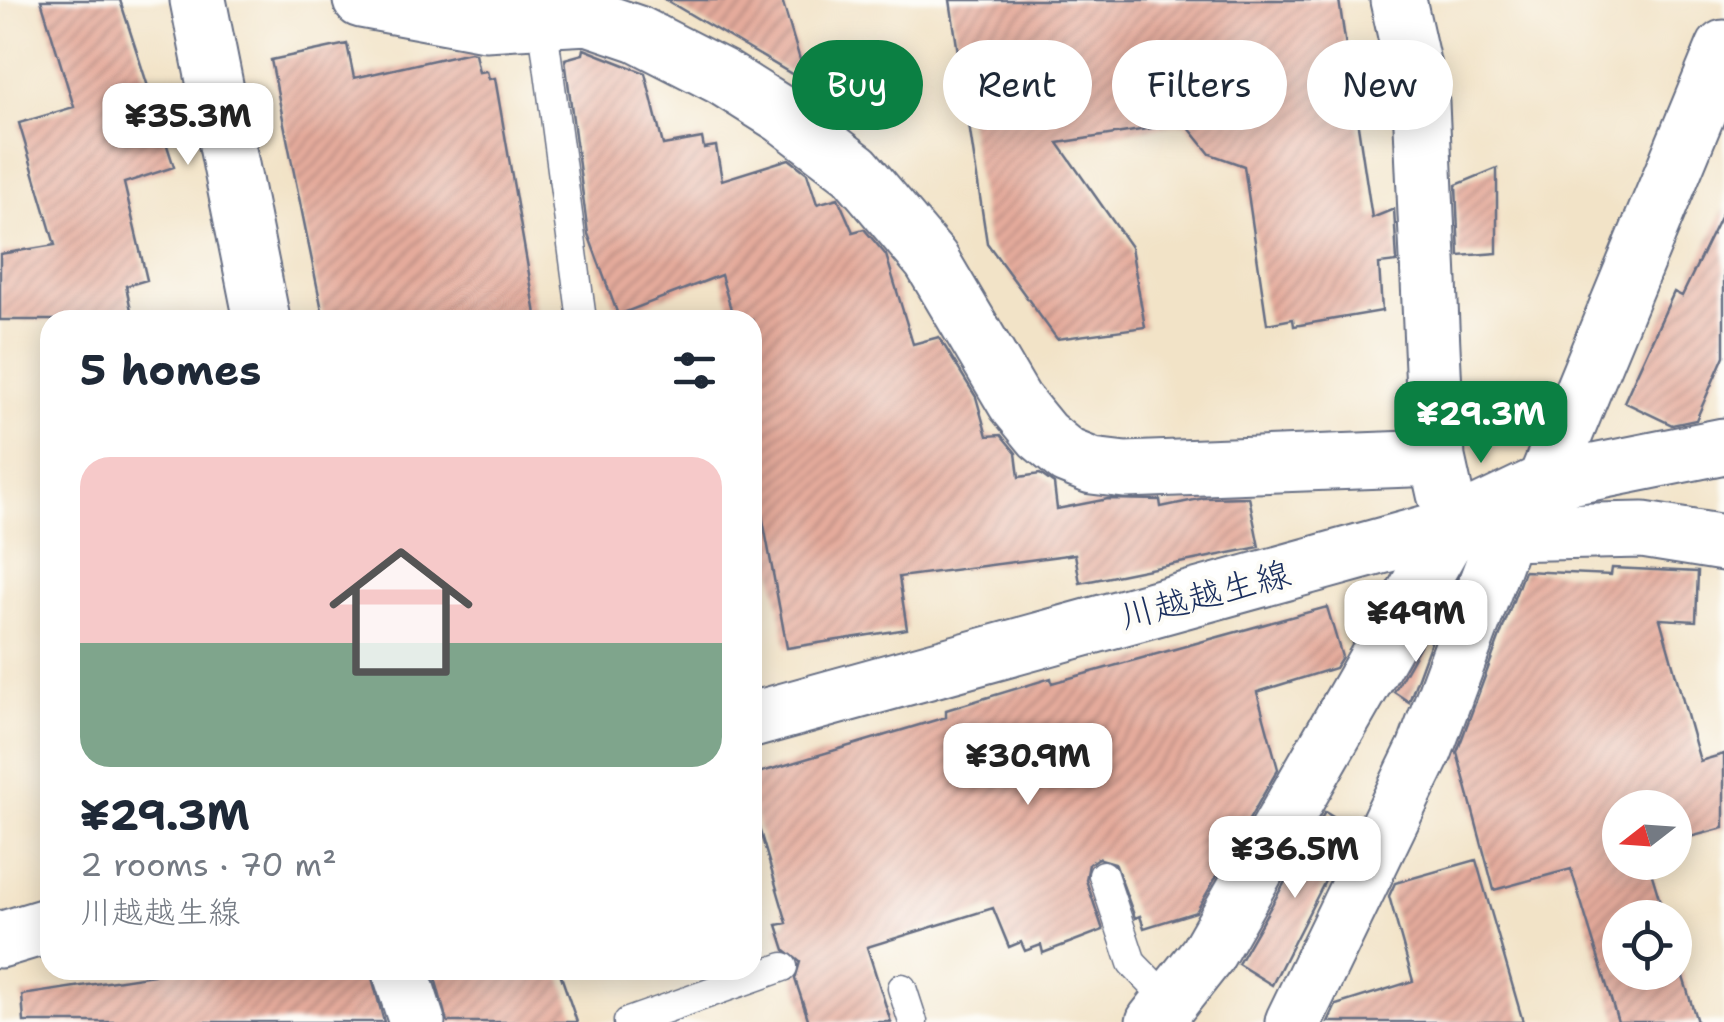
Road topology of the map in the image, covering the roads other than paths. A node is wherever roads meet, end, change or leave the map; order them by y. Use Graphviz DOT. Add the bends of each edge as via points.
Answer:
graph roads {
  1 [pos="198,0"];
  2 [pos="362,0"];
  3 [pos="1398,0"];
  4 [pos="542,18"];
  5 [pos="1724,48"];
  6 [pos="260,310"];
  7 [pos="581,310"];
  8 [pos="1724,446"];
  9 [pos="1437,458"];
  10 [pos="1546,482"];
  11 [pos="1479,530"];
  12 [pos="1724,543"];
  13 [pos="762,717"];
  14 [pos="1103,875"];
  15 [pos="40,928"];
  16 [pos="0,940"];
  17 [pos="783,967"];
  18 [pos="762,974"];
  19 [pos="403,980"];
  20 [pos="746,980"];
  21 [pos="902,988"];
  22 [pos="1314,1011"];
  23 [pos="1162,1012"];
  24 [pos="417,1022"];
  25 [pos="628,1022"];
  26 [pos="913,1022"];
  1 -- 6 [label="street"];
  2 -- 4 [label="street" via="485,23"];
  3 -- 9 [label="street" via="1421,103"];
  4 -- 7 [label="lane"];
  4 -- 9 [label="street" via="588,16 638,34 738,86 855,170 931,260 1016,402 1067,456 1124,470"];
  5 -- 10 [label="street"];
  8 -- 10 [label="street"];
  9 -- 11 [label="street"];
  10 -- 11 [label="street"];
  11 -- 12 [label="street, 川越越生線" via="1643,530"];
  11 -- 13 [label="street, 川越越生線"];
  11 -- 22 [label="street" via="1425,748"];
  11 -- 23 [label="street" via="1207,955"];
  14 -- 23 [label="lane" via="1132,963"];
  15 -- 16 [label="street"];
  17 -- 18 [label="lane"];
  19 -- 24 [label="street"];
  20 -- 25 [label="lane"];
  21 -- 26 [label="lane"];
}
